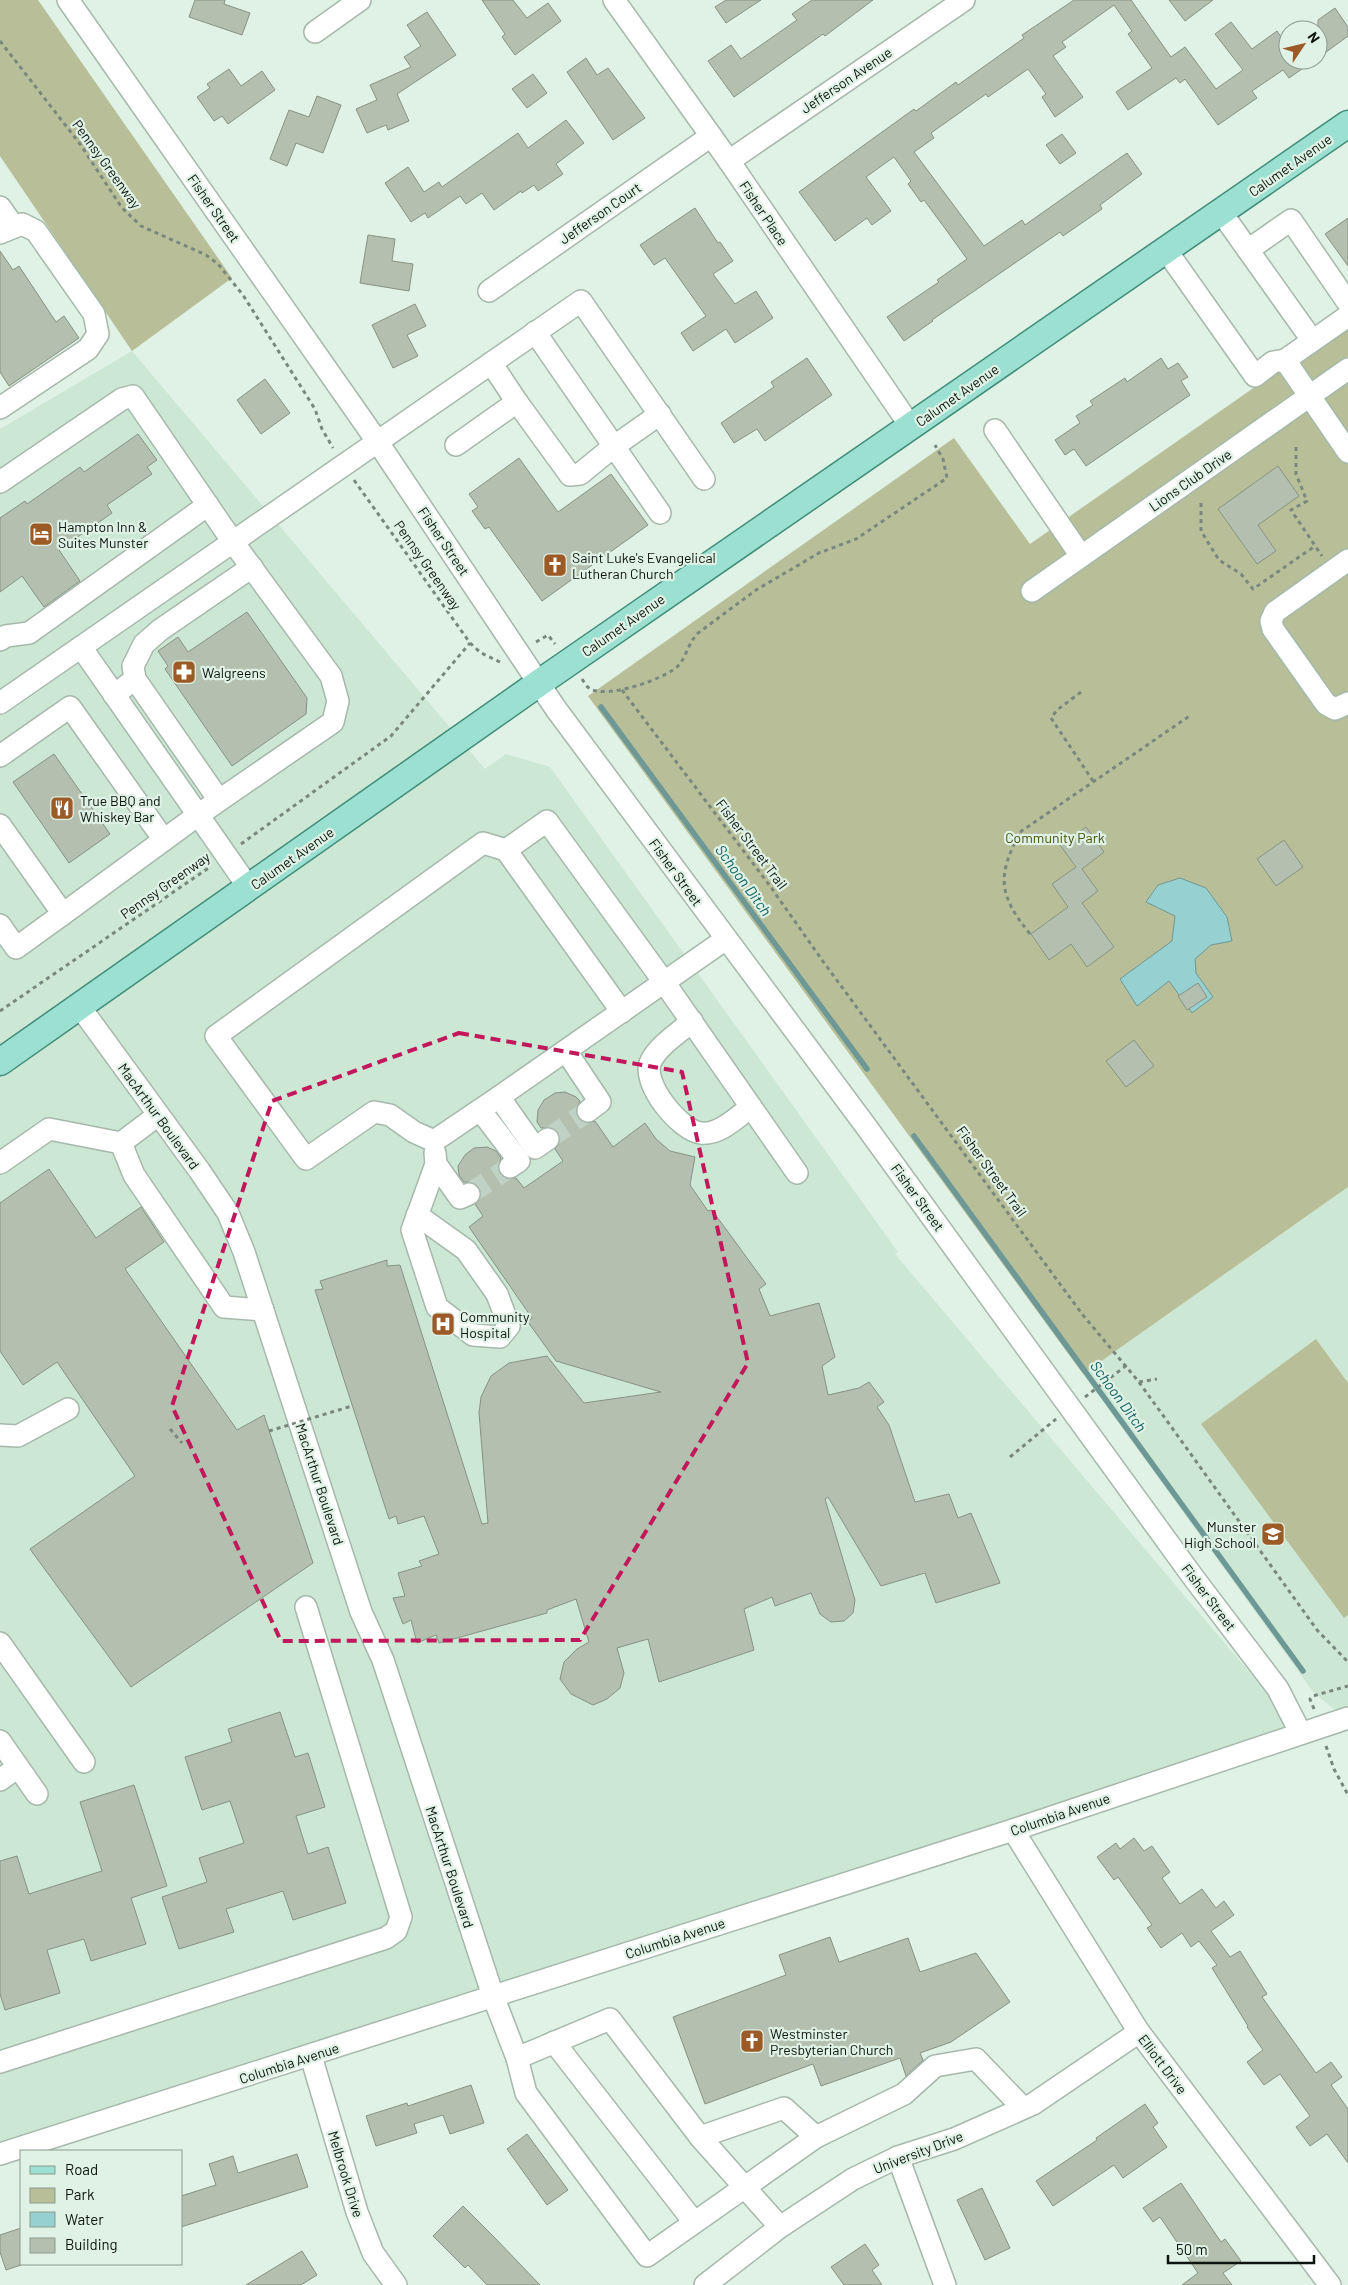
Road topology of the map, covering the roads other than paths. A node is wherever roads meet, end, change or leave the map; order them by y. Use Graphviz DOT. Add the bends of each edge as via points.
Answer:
graph roads {
  1 [pos="68,0"];
  2 [pos="360,0"];
  3 [pos="614,0"];
  4 [pos="964,0"];
  5 [pos="315,32"];
  6 [pos="1348,124"];
  7 [pos="711,136"];
  8 [pos="729,161"];
  9 [pos="0,208"];
  10 [pos="1222,212"];
  11 [pos="7,230"];
  12 [pos="1166,250"];
  13 [pos="1248,250"];
  14 [pos="489,291"];
  15 [pos="1348,303"];
  16 [pos="1348,316"];
  17 [pos="535,332"];
  18 [pos="1312,340"];
  19 [pos="1285,360"];
  20 [pos="491,363"];
  21 [pos="1348,369"];
  22 [pos="1309,396"];
  23 [pos="517,402"];
  24 [pos="0,408"];
  25 [pos="660,414"];
  26 [pos="910,427"];
  27 [pos="995,430"];
  28 [pos="377,441"];
  29 [pos="456,445"];
  30 [pos="613,447"];
  31 [pos="1348,451"];
  32 [pos="704,479"];
  33 [pos="0,482"];
  34 [pos="208,505"];
  35 [pos="660,513"];
  36 [pos="233,542"];
  37 [pos="1081,556"];
  38 [pos="1340,566"];
  39 [pos="252,567"];
  40 [pos="1032,591"];
  41 [pos="0,640"];
  42 [pos="81,648"];
  43 [pos="135,679"];
  44 [pos="539,684"];
  45 [pos="114,695"];
  46 [pos="1348,703"];
  47 [pos="0,704"];
  48 [pos="0,756"];
  49 [pos="219,800"];
  50 [pos="198,815"];
  51 [pos="0,825"];
  52 [pos="164,840"];
  53 [pos="506,850"];
  54 [pos="249,888"];
  55 [pos="63,914"];
  56 [pos="0,925"];
  57 [pos="726,939"];
  58 [pos="664,982"];
  59 [pos="80,1007"];
  60 [pos="622,1012"];
  61 [pos="692,1021"];
  62 [pos="566,1051"];
  63 [pos="0,1062"];
  64 [pos="499,1097"];
  65 [pos="751,1108"];
  66 [pos="481,1111"];
  67 [pos="588,1111"];
  68 [pos="158,1115"];
  69 [pos="548,1139"];
  70 [pos="434,1141"];
  71 [pos="121,1143"];
  72 [pos="0,1163"];
  73 [pos="436,1164"];
  74 [pos="510,1168"];
  75 [pos="797,1173"];
  76 [pos="469,1194"];
  77 [pos="417,1215"];
  78 [pos="263,1310"];
  79 [pos="68,1409"];
  80 [pos="0,1435"];
  81 [pos="306,1607"];
  82 [pos="0,1643"];
  83 [pos="1348,1718"];
  84 [pos="1300,1732"];
  85 [pos="0,1741"];
  86 [pos="84,1762"];
  87 [pos="18,1767"];
  88 [pos="0,1780"];
  89 [pos="38,1794"];
  90 [pos="1013,1830"];
  91 [pos="493,1996"];
  92 [pos="1139,2032"];
  93 [pos="554,2042"];
  94 [pos="311,2056"];
  95 [pos="517,2058"];
  96 [pos="0,2062"];
  97 [pos="1023,2108"];
  98 [pos="816,2136"];
  99 [pos="700,2137"];
  100 [pos="0,2154"];
  101 [pos="898,2157"];
  102 [pos="743,2187"];
  103 [pos="694,2222"];
  104 [pos="780,2227"];
  105 [pos="396,2285"];
  106 [pos="705,2285"];
  107 [pos="945,2285"];
  108 [pos="1330,2285"];
  1 -- 28 [label="street, Fisher Street"];
  2 -- 5 [label="street"];
  3 -- 7 [label="street, Fisher Place"];
  4 -- 8 [label="street, Jefferson Avenue"];
  6 -- 10 [label="main road, Calumet Avenue"];
  7 -- 8 [label="street, Fisher Place"];
  7 -- 14 [label="street, Jefferson Court"];
  8 -- 26 [label="street, Fisher Place"];
  9 -- 11 [label="street"];
  10 -- 12 [label="main road, Calumet Avenue"];
  10 -- 13 [label="street"];
  11 -- 24 [label="street" via="22,224 36,231 94,314 98,334 88,349"];
  12 -- 19 [label="street" via="1256,376 1273,362"];
  12 -- 26 [label="main road, Calumet Avenue"];
  13 -- 15 [label="street" via="1291,220"];
  13 -- 18 [label="street"];
  16 -- 18 [label="street"];
  17 -- 20 [label="street"];
  17 -- 25 [label="street" via="581,301"];
  17 -- 30 [label="street"];
  18 -- 19 [label="street"];
  19 -- 22 [label="street"];
  20 -- 23 [label="street"];
  20 -- 28 [label="street"];
  21 -- 22 [label="street, Lions Club Drive"];
  22 -- 31 [label="street"];
  22 -- 37 [label="street, Lions Club Drive"];
  23 -- 29 [label="street"];
  23 -- 30 [label="street" via="570,475 580,474"];
  25 -- 30 [label="street"];
  25 -- 32 [label="street"];
  26 -- 44 [label="main road, Calumet Avenue"];
  27 -- 37 [label="street"];
  28 -- 36 [label="street"];
  28 -- 44 [label="street, Fisher Street"];
  30 -- 35 [label="street"];
  33 -- 34 [label="street" via="122,399 133,396"];
  34 -- 36 [label="street"];
  34 -- 41 [label="street" via="29,633"];
  36 -- 39 [label="street"];
  36 -- 42 [label="street"];
  37 -- 40 [label="street, Lions Club Drive"];
  38 -- 46 [label="street" via="1275,612 1271,621 1326,704 1335,709"];
  39 -- 43 [label="street" via="144,644 133,666"];
  39 -- 49 [label="street" via="331,676 338,701 334,722"];
  42 -- 45 [label="street"];
  42 -- 47 [label="street"];
  43 -- 45 [label="street"];
  43 -- 49 [label="street"];
  44 -- 54 [label="main road, Calumet Avenue"];
  44 -- 57 [label="street, Fisher Street"];
  45 -- 50 [label="street"];
  48 -- 52 [label="street" via="70,707"];
  49 -- 50 [label="street"];
  50 -- 52 [label="street"];
  50 -- 54 [label="street"];
  51 -- 55 [label="street"];
  52 -- 55 [label="street"];
  53 -- 58 [label="street" via="547,821"];
  53 -- 60 [label="street"];
  53 -- 70 [label="street" via="483,843 216,1036 306,1159 374,1112 390,1115"];
  54 -- 59 [label="main road, Calumet Avenue"];
  55 -- 56 [label="street" via="16,948"];
  57 -- 58 [label="street"];
  57 -- 84 [label="street, Fisher Street" via="1278,1689"];
  58 -- 60 [label="street"];
  58 -- 61 [label="street"];
  59 -- 63 [label="main road, Calumet Avenue"];
  59 -- 68 [label="street, MacArthur Boulevard"];
  60 -- 62 [label="street"];
  61 -- 65 [label="street"];
  61 -- 65 [label="street" via="649,1062 658,1097 683,1125 701,1133 719,1130"];
  62 -- 64 [label="street"];
  62 -- 67 [label="street" via="600,1102"];
  64 -- 66 [label="street"];
  64 -- 69 [label="street" via="535,1148"];
  65 -- 75 [label="street"];
  66 -- 70 [label="street"];
  66 -- 74 [label="street" via="518,1161"];
  68 -- 71 [label="street"];
  68 -- 78 [label="street, MacArthur Boulevard" via="228,1213"];
  70 -- 73 [label="street"];
  71 -- 72 [label="street" via="49,1129"];
  71 -- 78 [label="street" via="134,1175 224,1307"];
  73 -- 76 [label="street" via="460,1198"];
  73 -- 77 [label="street"];
  77 -- 77 [label="street" via="412,1230 437,1307 473,1334 500,1337 509,1326 497,1294 466,1250"];
  78 -- 91 [label="street, MacArthur Boulevard" via="361,1612 383,1660"];
  79 -- 80 [label="street" via="18,1436"];
  81 -- 96 [label="street" via="401,1916 396,1931 386,1938"];
  82 -- 86 [label="street"];
  83 -- 84 [label="street, Columbia Avenue"];
  84 -- 90 [label="street, Columbia Avenue"];
  85 -- 87 [label="street"];
  87 -- 88 [label="street"];
  87 -- 89 [label="street"];
  90 -- 91 [label="street, Columbia Avenue"];
  90 -- 92 [label="street, Elliott Drive"];
  91 -- 94 [label="street, Columbia Avenue"];
  91 -- 95 [label="street, MacArthur Boulevard"];
  92 -- 97 [label="street, University Drive"];
  92 -- 108 [label="street, Elliott Drive"];
  93 -- 95 [label="street"];
  93 -- 99 [label="street" via="610,2020"];
  93 -- 103 [label="street"];
  94 -- 100 [label="street, Columbia Avenue"];
  94 -- 105 [label="street, Melbrook Drive" via="357,2212 373,2253"];
  95 -- 103 [label="street, MacArthur Boulevard" via="526,2093 647,2256"];
  97 -- 98 [label="street" via="976,2059 935,2066 904,2094"];
  97 -- 101 [label="street, University Drive" via="954,2139"];
  98 -- 99 [label="street" via="784,2108"];
  98 -- 102 [label="street"];
  99 -- 102 [label="street"];
  101 -- 104 [label="street, University Drive" via="853,2179"];
  101 -- 107 [label="street"];
  102 -- 103 [label="street"];
  102 -- 104 [label="street"];
  104 -- 106 [label="street, University Drive"];
}
